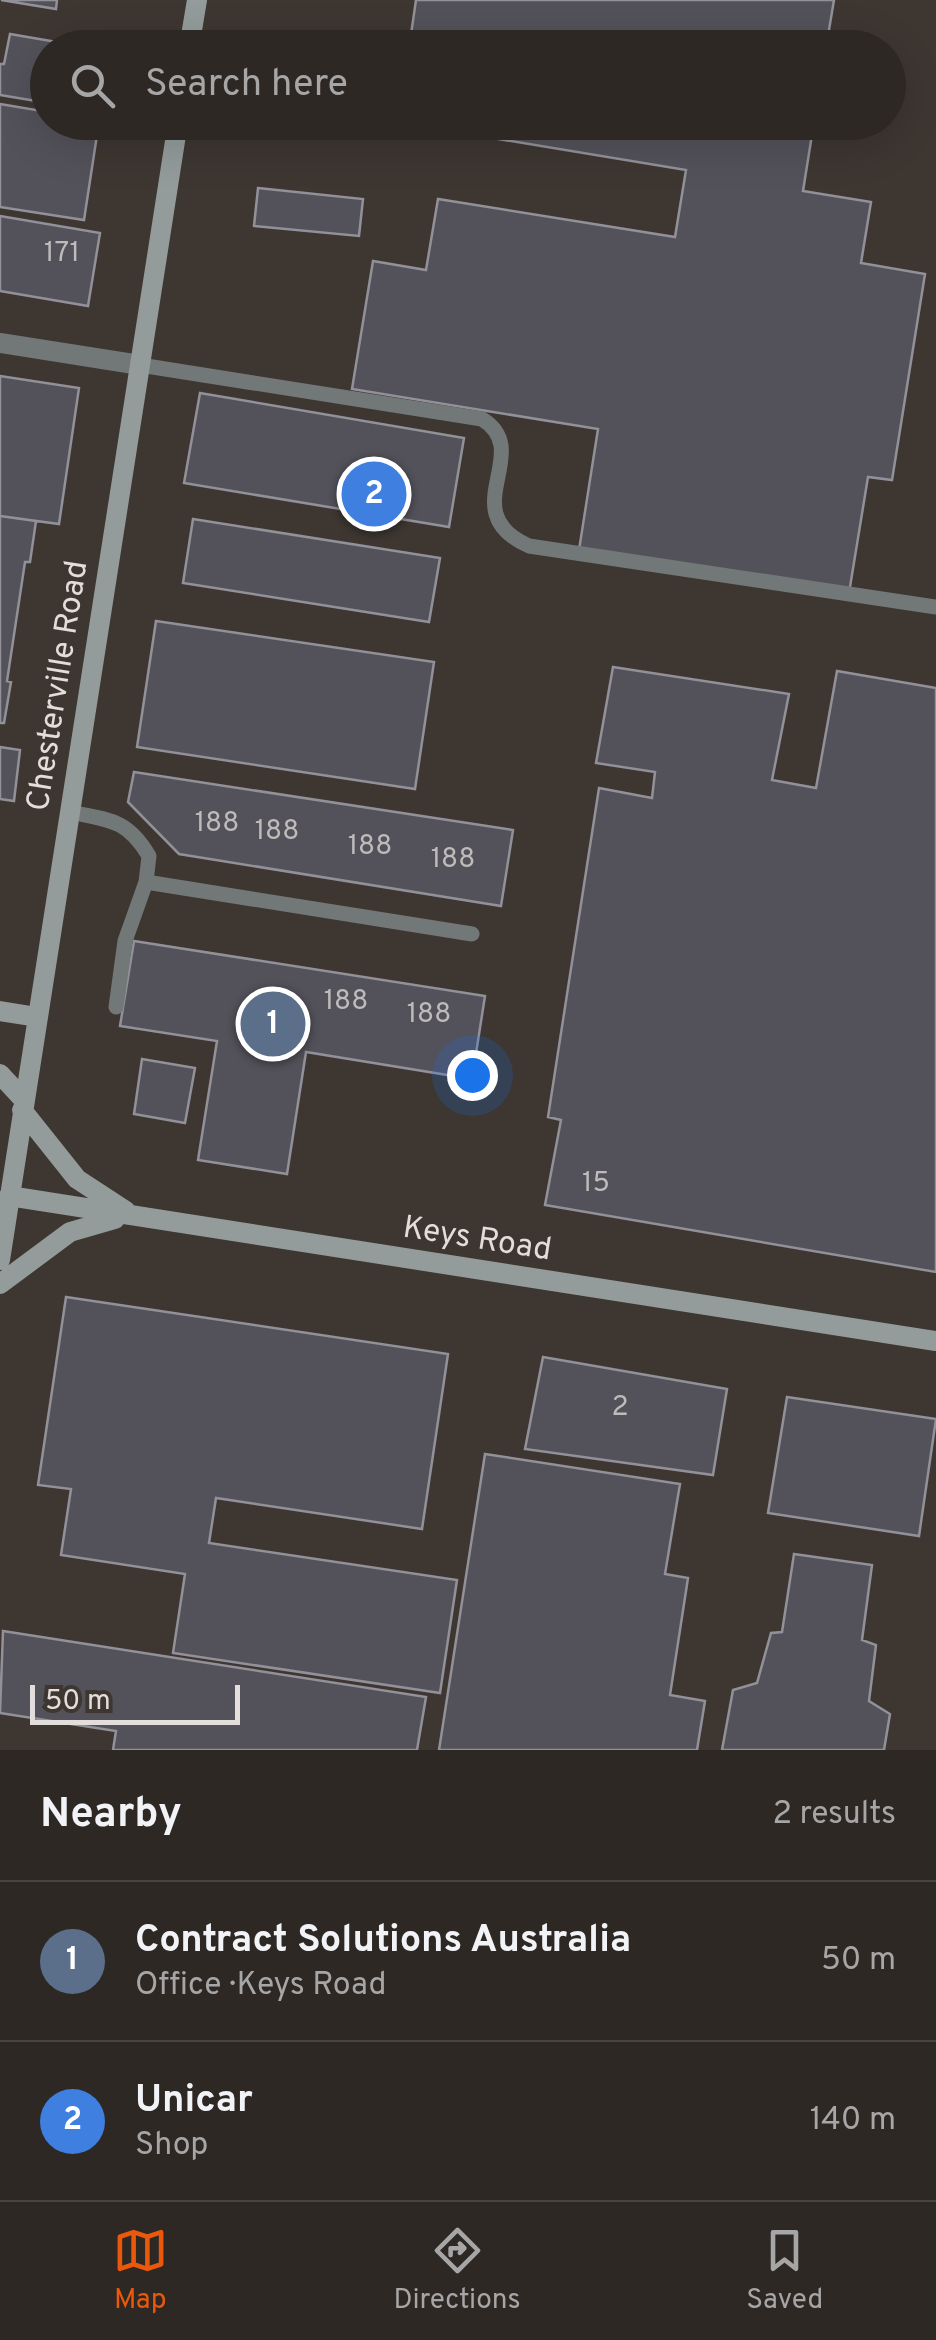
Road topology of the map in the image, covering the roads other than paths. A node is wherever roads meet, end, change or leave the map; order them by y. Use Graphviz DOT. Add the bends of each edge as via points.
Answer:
graph roads {
  1 [pos="197,0"];
  2 [pos="193,30"];
  3 [pos="175,140"];
  4 [pos="0,343"];
  5 [pos="140,365"];
  6 [pos="936,607"];
  7 [pos="70,812"];
  8 [pos="146,882"];
  9 [pos="472,934"];
  10 [pos="116,1007"];
  11 [pos="0,1011"];
  12 [pos="37,1017"];
  13 [pos="0,1074"];
  14 [pos="23,1105"];
  15 [pos="9,1196"];
  16 [pos="131,1215"];
  17 [pos="0,1260"];
  18 [pos="0,1284"];
  19 [pos="936,1341"];
  1 -- 2 [label="main road"];
  3 -- 5 [label="main road, Chesterville Road"];
  4 -- 5 [label="street"];
  5 -- 6 [label="lane" via="482,419 502,443 498,526 529,546"];
  5 -- 7 [label="main road, Chesterville Road"];
  7 -- 8 [label="lane" via="131,829 150,856"];
  7 -- 12 [label="main road, Chesterville Road"];
  8 -- 9 [label="lane"];
  8 -- 10 [label="lane" via="125,941"];
  11 -- 12 [label="main road"];
  12 -- 14 [label="main road, Chesterville Road"];
  13 -- 14 [label="main road"];
  14 -- 15 [label="main road, Chesterville Road"];
  14 -- 16 [label="main road" via="77,1179"];
  15 -- 16 [label="main road, Keys Road"];
  15 -- 17 [label="main road, Chesterville Road"];
  16 -- 18 [label="main road" via="70,1232"];
  16 -- 19 [label="main road, Keys Road"];
}
